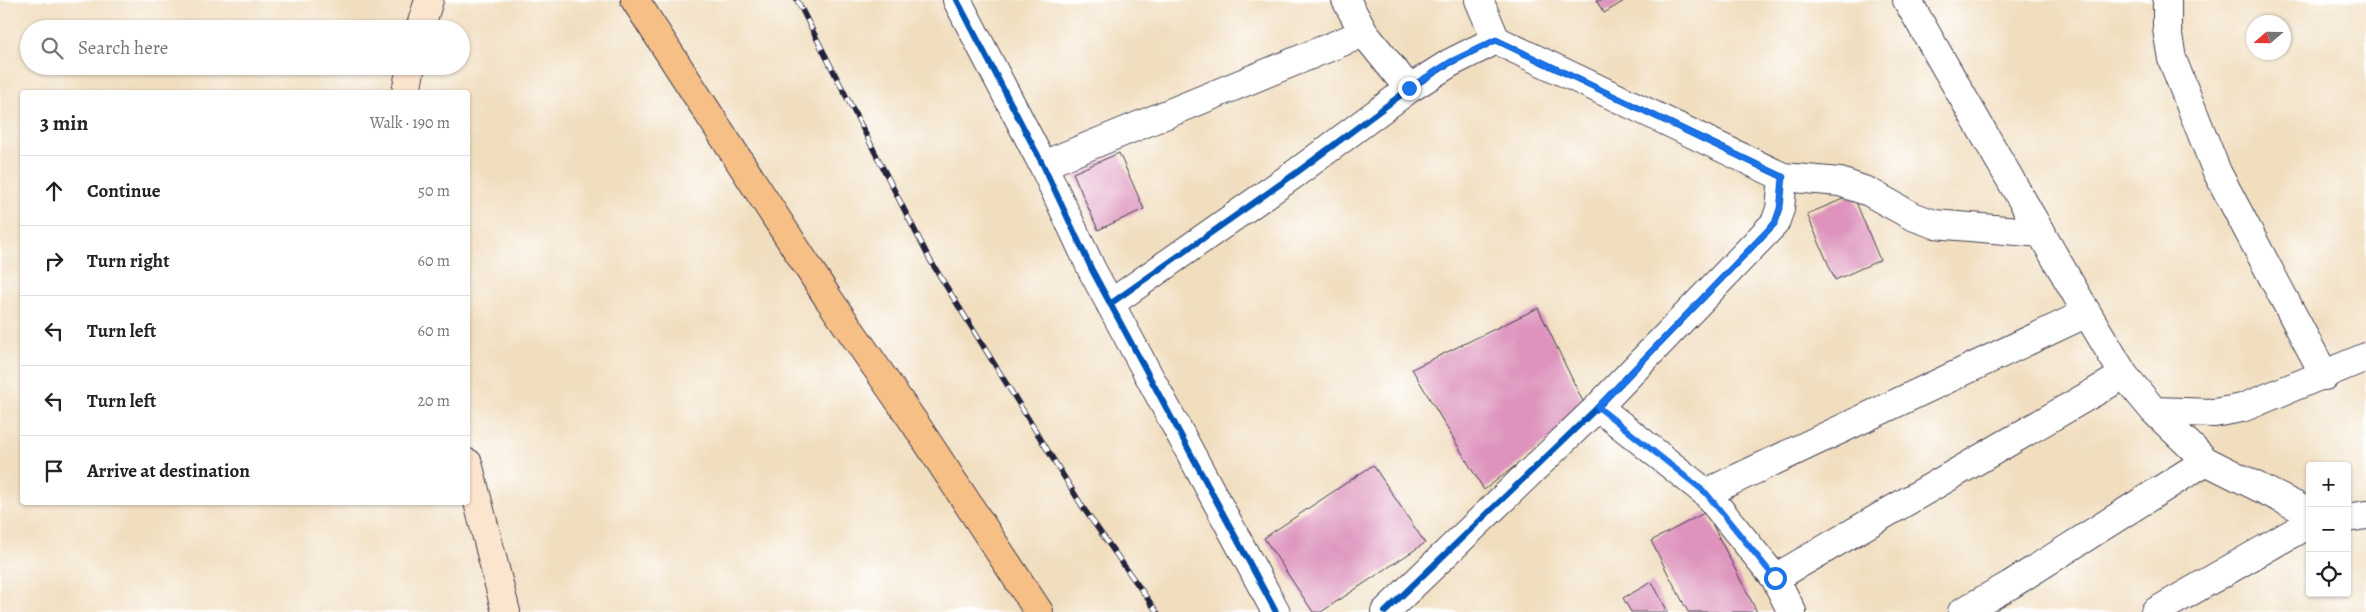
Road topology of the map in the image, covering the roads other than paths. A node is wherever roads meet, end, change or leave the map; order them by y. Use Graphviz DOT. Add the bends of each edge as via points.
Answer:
graph roads {
  1 [pos="429,0"];
  2 [pos="635,0"];
  3 [pos="957,0"];
  4 [pos="1346,0"];
  5 [pos="1479,0"];
  6 [pos="1907,0"];
  7 [pos="2167,0"];
  8 [pos="423,20"];
  9 [pos="1364,33"];
  10 [pos="1496,40"];
  11 [pos="409,75"];
  12 [pos="1409,88"];
  13 [pos="406,90"];
  14 [pos="1042,165"];
  15 [pos="1783,177"];
  16 [pos="2042,233"];
  17 [pos="1110,304"];
  18 [pos="2087,313"];
  19 [pos="2366,357"];
  20 [pos="2124,374"];
  21 [pos="2325,376"];
  22 [pos="1598,407"];
  23 [pos="2154,411"];
  24 [pos="2206,461"];
  25 [pos="470,471"];
  26 [pos="1706,493"];
  27 [pos="2306,511"];
  28 [pos="2366,515"];
  29 [pos="2351,517"];
  30 [pos="2306,525"];
  31 [pos="1775,578"];
  32 [pos="506,612"];
  33 [pos="1039,612"];
  34 [pos="1276,612"];
  35 [pos="1386,612"];
  36 [pos="1792,612"];
  37 [pos="1962,612"];
  38 [pos="2155,612"];
  1 -- 8 [label="main road"];
  2 -- 33 [label="main road" via="828,298"];
  3 -- 14 [label="street"];
  4 -- 9 [label="street"];
  5 -- 10 [label="street"];
  6 -- 16 [label="street"];
  7 -- 21 [label="street" via="2172,59 2217,172"];
  9 -- 12 [label="street"];
  9 -- 14 [label="street"];
  10 -- 12 [label="street" via="1450,62"];
  10 -- 15 [label="street"];
  11 -- 13 [label="main road"];
  12 -- 17 [label="street" via="1296,173"];
  14 -- 17 [label="street"];
  15 -- 16 [label="street" via="1840,182 1869,192 1912,216 1934,224"];
  15 -- 22 [label="street" via="1775,223"];
  16 -- 18 [label="street"];
  17 -- 34 [label="street"];
  18 -- 20 [label="street"];
  18 -- 26 [label="street"];
  19 -- 21 [label="street"];
  20 -- 23 [label="street"];
  20 -- 31 [label="street"];
  21 -- 23 [label="street" via="2242,408 2214,413"];
  22 -- 26 [label="street"];
  22 -- 35 [label="street"];
  23 -- 24 [label="street"];
  24 -- 27 [label="street"];
  24 -- 37 [label="street"];
  25 -- 32 [label="main road"];
  26 -- 31 [label="street"];
  28 -- 29 [label="street"];
  30 -- 38 [label="street"];
  31 -- 36 [label="street"];
}
